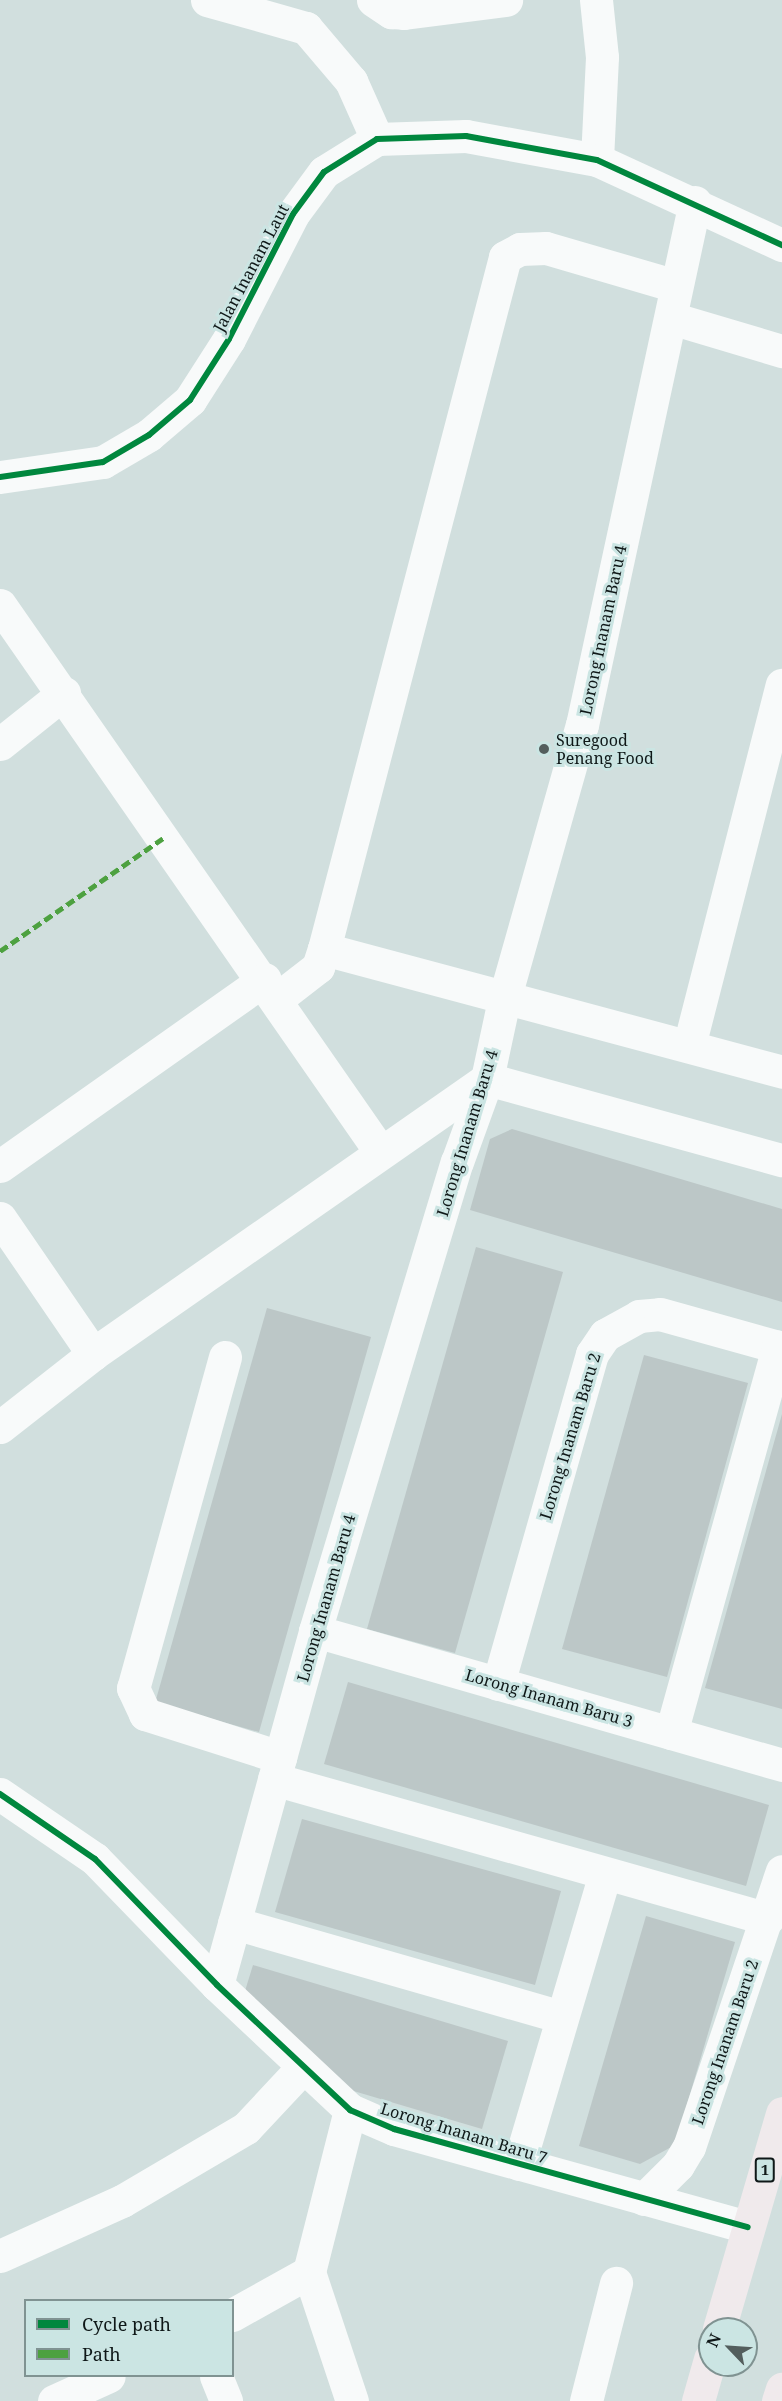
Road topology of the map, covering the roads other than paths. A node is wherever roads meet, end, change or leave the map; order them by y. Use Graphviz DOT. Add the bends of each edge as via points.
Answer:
graph roads {
  1 [pos="207,0"];
  2 [pos="373,0"];
  3 [pos="506,0"];
  4 [pos="596,0"];
  5 [pos="377,139"];
  6 [pos="597,160"];
  7 [pos="694,202"];
  8 [pos="782,245"];
  9 [pos="676,286"];
  10 [pos="671,318"];
  11 [pos="782,351"];
  12 [pos="0,477"];
  13 [pos="0,605"];
  14 [pos="782,685"];
  15 [pos="64,693"];
  16 [pos="0,744"];
  17 [pos="772,762"];
  18 [pos="324,949"];
  19 [pos="271,988"];
  20 [pos="504,1000"];
  21 [pos="689,1046"];
  22 [pos="782,1072"];
  23 [pos="487,1079"];
  24 [pos="379,1150"];
  25 [pos="782,1160"];
  26 [pos="0,1166"];
  27 [pos="0,1218"];
  28 [pos="780,1347"];
  29 [pos="93,1354"];
  30 [pos="225,1357"];
  31 [pos="0,1427"];
  32 [pos="315,1632"];
  33 [pos="498,1684"];
  34 [pos="671,1733"];
  35 [pos="782,1765"];
  36 [pos="277,1768"];
  37 [pos="0,1794"];
  38 [pos="782,1871"];
  39 [pos="605,1873"];
  40 [pos="768,1919"];
  41 [pos="234,1923"];
  42 [pos="217,1985"];
  43 [pos="562,2017"];
  44 [pos="303,2067"];
  45 [pos="350,2110"];
  46 [pos="782,2113"];
  47 [pos="519,2164"];
  48 [pos="644,2199"];
  49 [pos="748,2227"];
  50 [pos="0,2256"];
  51 [pos="309,2272"];
  52 [pos="616,2283"];
  53 [pos="234,2314"];
  54 [pos="722,2317"];
  55 [pos="107,2377"];
  56 [pos="216,2377"];
  57 [pos="705,2377"];
  58 [pos="782,2389"];
  59 [pos="54,2401"];
  60 [pos="226,2401"];
  61 [pos="352,2401"];
  62 [pos="586,2401"];
  63 [pos="698,2401"];
  64 [pos="778,2401"];
  1 -- 5 [label="street" via="306,28 351,81"];
  2 -- 3 [label="street" via="397,13"];
  4 -- 6 [label="street" via="602,57"];
  5 -- 6 [label="street, Jalan Inanam Laut" via="466,136"];
  5 -- 12 [label="street, Jalan Inanam Laut" via="324,172 293,214 229,339 190,400 149,435 103,462"];
  6 -- 7 [label="street, Jalan Inanam Laut"];
  7 -- 8 [label="street, Jalan Inanam Laut"];
  7 -- 9 [label="street, Lorong Inanam Baru 4"];
  9 -- 10 [label="street, Lorong Inanam Baru 4"];
  9 -- 18 [label="street" via="546,248 520,249 505,257"];
  10 -- 11 [label="street"];
  10 -- 20 [label="street, Lorong Inanam Baru 4" via="582,725"];
  13 -- 15 [label="street"];
  14 -- 17 [label="street"];
  15 -- 16 [label="street"];
  15 -- 19 [label="street"];
  17 -- 21 [label="street"];
  18 -- 19 [label="street" via="318,967"];
  18 -- 20 [label="street"];
  19 -- 24 [label="street"];
  19 -- 26 [label="street"];
  20 -- 21 [label="street"];
  20 -- 23 [label="street, Lorong Inanam Baru 4"];
  21 -- 22 [label="street"];
  23 -- 24 [label="street"];
  23 -- 25 [label="street"];
  23 -- 32 [label="street, Lorong Inanam Baru 4" via="457,1162"];
  24 -- 29 [label="street"];
  27 -- 29 [label="street"];
  28 -- 33 [label="street, Lorong Inanam Baru 2" via="660,1314 639,1316 605,1335 592,1354"];
  28 -- 34 [label="street"];
  29 -- 31 [label="street"];
  30 -- 36 [label="street" via="133,1688 146,1714"];
  32 -- 33 [label="street, Lorong Inanam Baru 3"];
  32 -- 36 [label="street, Lorong Inanam Baru 4"];
  33 -- 34 [label="street, Lorong Inanam Baru 3"];
  34 -- 35 [label="street, Lorong Inanam Baru 3"];
  36 -- 39 [label="street"];
  36 -- 41 [label="street, Lorong Inanam Baru 4"];
  37 -- 42 [label="street, Lorong Inanam Baru 7" via="95,1859"];
  38 -- 40 [label="street, Lorong Inanam Baru 2"];
  39 -- 40 [label="street"];
  39 -- 43 [label="street"];
  40 -- 48 [label="street, Lorong Inanam Baru 2" via="689,2147 678,2165"];
  41 -- 42 [label="street, Lorong Inanam Baru 4"];
  41 -- 43 [label="street"];
  42 -- 44 [label="street, Lorong Inanam Baru 7"];
  43 -- 47 [label="street"];
  44 -- 45 [label="street, Lorong Inanam Baru 7"];
  44 -- 50 [label="street" via="246,2128 123,2200"];
  45 -- 47 [label="street, Lorong Inanam Baru 7"];
  45 -- 51 [label="street"];
  46 -- 49 [label="main road, 1"];
  47 -- 48 [label="street, Lorong Inanam Baru 7"];
  48 -- 49 [label="street, Lorong Inanam Baru 7"];
  49 -- 54 [label="main road, 1"];
  51 -- 53 [label="street"];
  51 -- 61 [label="street"];
  52 -- 62 [label="street"];
  55 -- 59 [label="street"];
  56 -- 60 [label="street"];
  57 -- 63 [label="main road"];
  58 -- 64 [label="main road"];
}
